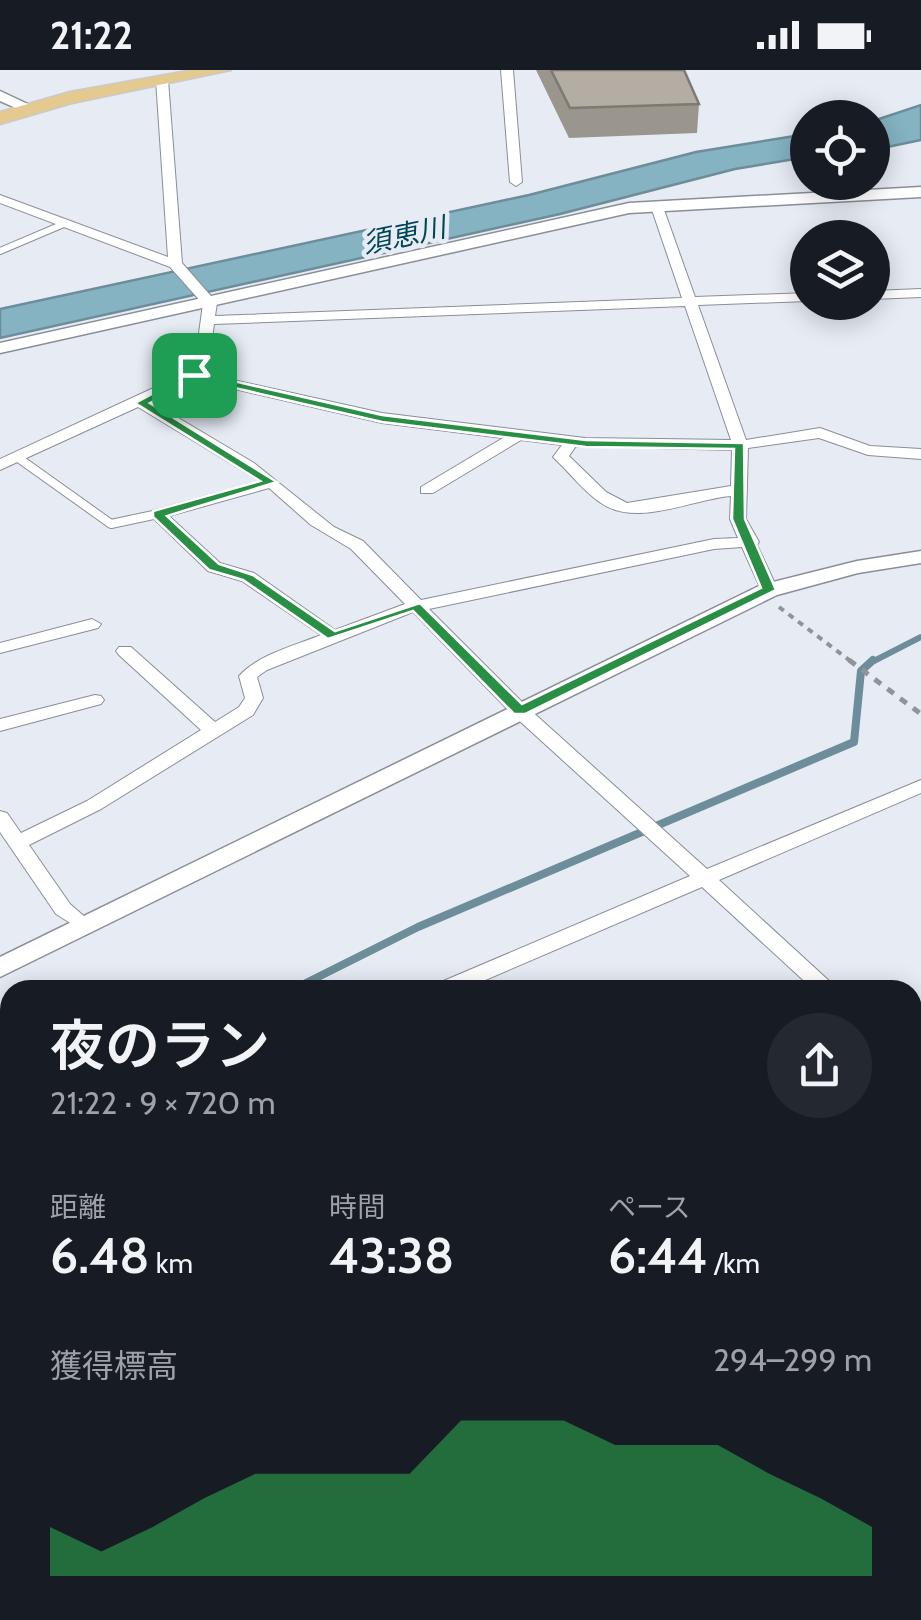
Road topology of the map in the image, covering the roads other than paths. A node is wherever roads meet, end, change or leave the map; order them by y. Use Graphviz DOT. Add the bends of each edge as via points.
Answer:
graph roads {
  1 [pos="222,70"];
  2 [pos="507,70"];
  3 [pos="162,80"];
  4 [pos="0,95"];
  5 [pos="27,109"];
  6 [pos="0,118"];
  7 [pos="516,182"];
  8 [pos="921,192"];
  9 [pos="0,199"];
  10 [pos="657,208"];
  11 [pos="66,223"];
  12 [pos="0,251"];
  13 [pos="177,267"];
  14 [pos="921,293"];
  15 [pos="890,294"];
  16 [pos="790,298"];
  17 [pos="692,302"];
  18 [pos="208,306"];
  19 [pos="0,348"];
  20 [pos="194,375"];
  21 [pos="142,403"];
  22 [pos="520,434"];
  23 [pos="572,441"];
  24 [pos="740,445"];
  25 [pos="921,454"];
  26 [pos="17,456"];
  27 [pos="0,465"];
  28 [pos="271,482"];
  29 [pos="427,490"];
  30 [pos="741,491"];
  31 [pos="158,514"];
  32 [pos="751,542"];
  33 [pos="921,556"];
  34 [pos="765,592"];
  35 [pos="415,606"];
  36 [pos="92,624"];
  37 [pos="333,636"];
  38 [pos="0,648"];
  39 [pos="126,652"];
  40 [pos="95,700"];
  41 [pos="520,710"];
  42 [pos="0,725"];
  43 [pos="213,731"];
  44 [pos="921,786"];
  45 [pos="0,816"];
  46 [pos="17,842"];
  47 [pos="709,880"];
  48 [pos="83,924"];
  49 [pos="0,968"];
  50 [pos="458,980"];
  51 [pos="817,980"];
  1 -- 3 [label="main road"];
  2 -- 7 [label="street"];
  3 -- 5 [label="main road"];
  3 -- 13 [label="street"];
  4 -- 5 [label="street"];
  5 -- 6 [label="main road"];
  8 -- 10 [label="street"];
  9 -- 11 [label="street"];
  10 -- 17 [label="street"];
  10 -- 18 [label="street" via="601,214"];
  11 -- 12 [label="lane"];
  11 -- 13 [label="street"];
  13 -- 18 [label="street"];
  14 -- 15 [label="street"];
  16 -- 17 [label="street"];
  17 -- 18 [label="street"];
  17 -- 24 [label="street"];
  18 -- 19 [label="street"];
  18 -- 20 [label="street"];
  20 -- 21 [label="street"];
  20 -- 22 [label="street" via="382,418"];
  21 -- 26 [label="street"];
  21 -- 28 [label="street"];
  22 -- 23 [label="street"];
  22 -- 29 [label="street"];
  23 -- 24 [label="street"];
  23 -- 30 [label="street" via="562,456 615,505"];
  24 -- 25 [label="street" via="820,432 868,450"];
  24 -- 30 [label="street"];
  26 -- 27 [label="street"];
  26 -- 31 [label="lane" via="111,524"];
  28 -- 31 [label="street"];
  28 -- 35 [label="street" via="332,534 357,545"];
  30 -- 32 [label="street" via="738,519"];
  31 -- 37 [label="street" via="214,567 248,578"];
  32 -- 34 [label="street"];
  32 -- 35 [label="street"];
  33 -- 34 [label="street"];
  34 -- 41 [label="street"];
  35 -- 37 [label="street"];
  35 -- 41 [label="street"];
  36 -- 38 [label="street"];
  37 -- 43 [label="street" via="248,676 254,698 246,711"];
  39 -- 43 [label="street"];
  40 -- 42 [label="street"];
  41 -- 47 [label="street"];
  41 -- 48 [label="street"];
  43 -- 46 [label="street" via="94,805"];
  44 -- 47 [label="street"];
  45 -- 46 [label="street"];
  46 -- 48 [label="street" via="63,909"];
  47 -- 50 [label="street"];
  47 -- 51 [label="street"];
  48 -- 49 [label="street"];
}
